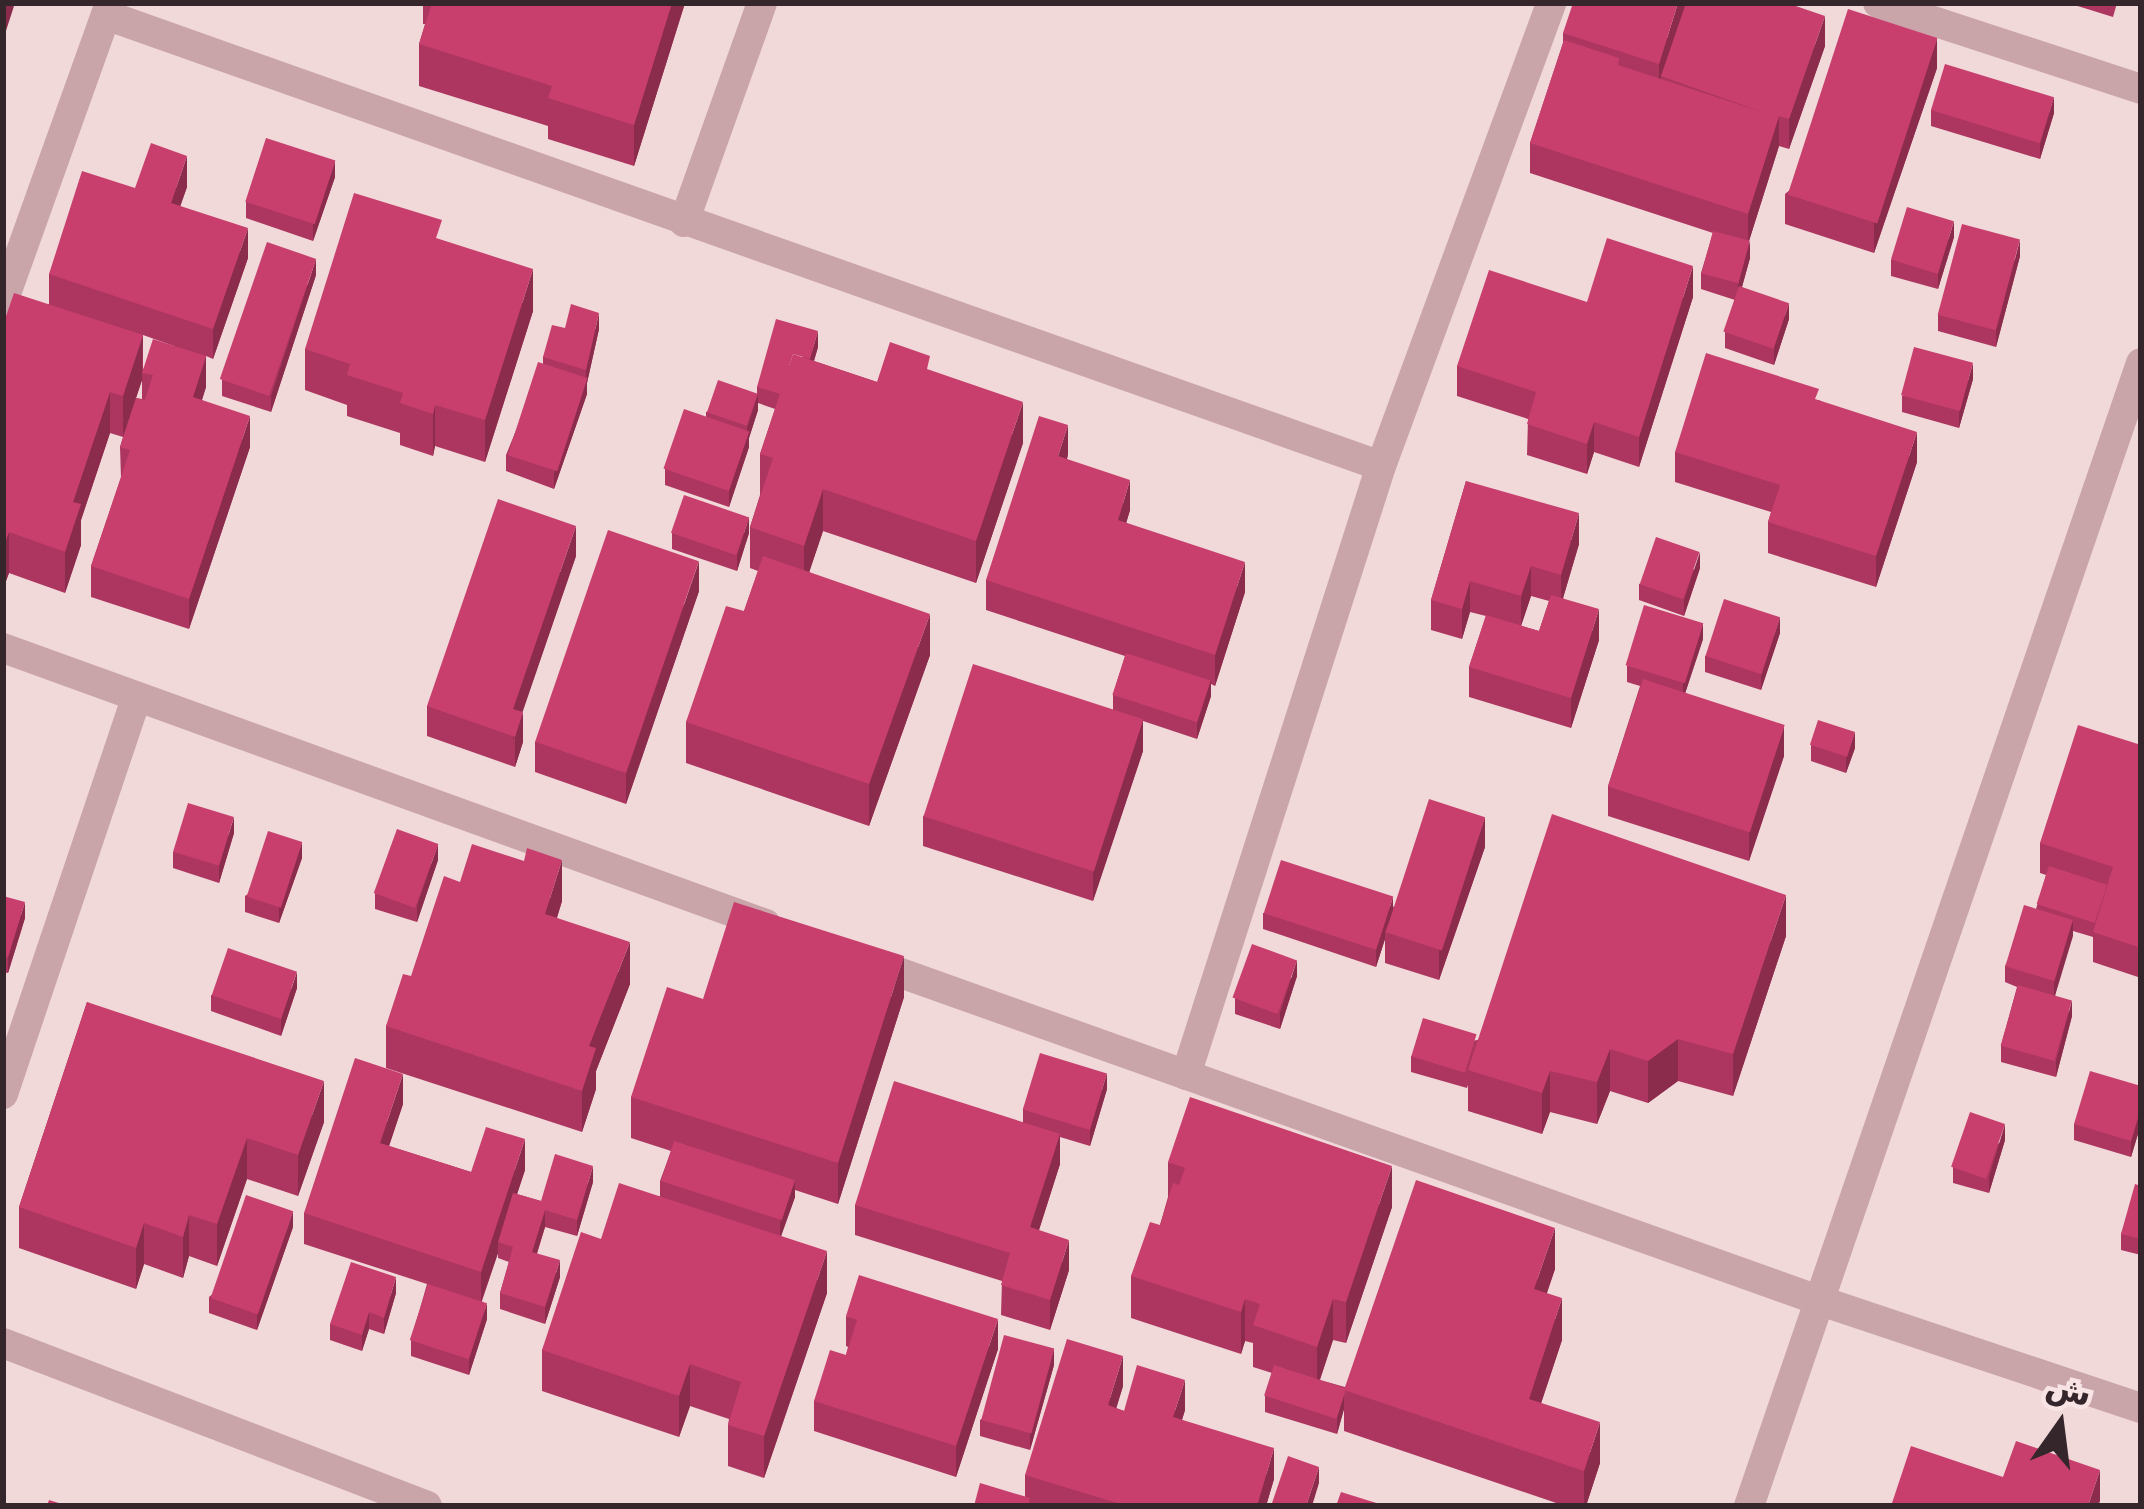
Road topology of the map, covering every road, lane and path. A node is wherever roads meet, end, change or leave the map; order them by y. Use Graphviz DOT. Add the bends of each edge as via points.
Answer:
graph roads {
  1 [pos="762,3"];
  2 [pos="1551,3"];
  3 [pos="1878,3"];
  4 [pos="108,9"];
  5 [pos="2141,89"];
  6 [pos="684,222"];
  7 [pos="3,302"];
  8 [pos="2141,363"];
  9 [pos="1381,466"];
  10 [pos="3,648"];
  11 [pos="136,699"];
  12 [pos="1186,1075"];
  13 [pos="3,1094"];
  14 [pos="1818,1300"];
  15 [pos="3,1343"];
  16 [pos="2141,1408"];
  17 [pos="427,1506"];
  18 [pos="1749,1506"];
  1 -- 6 [label="street"];
  2 -- 9 [label="street"];
  3 -- 5 [label="street"];
  4 -- 6 [label="street"];
  4 -- 7 [label="street"];
  6 -- 9 [label="street"];
  8 -- 14 [label="street"];
  9 -- 12 [label="street"];
  10 -- 11 [label="street"];
  11 -- 12 [label="street"];
  11 -- 13 [label="street"];
  12 -- 14 [label="street"];
  14 -- 16 [label="street"];
  14 -- 18 [label="street"];
  15 -- 17 [label="street"];
}
